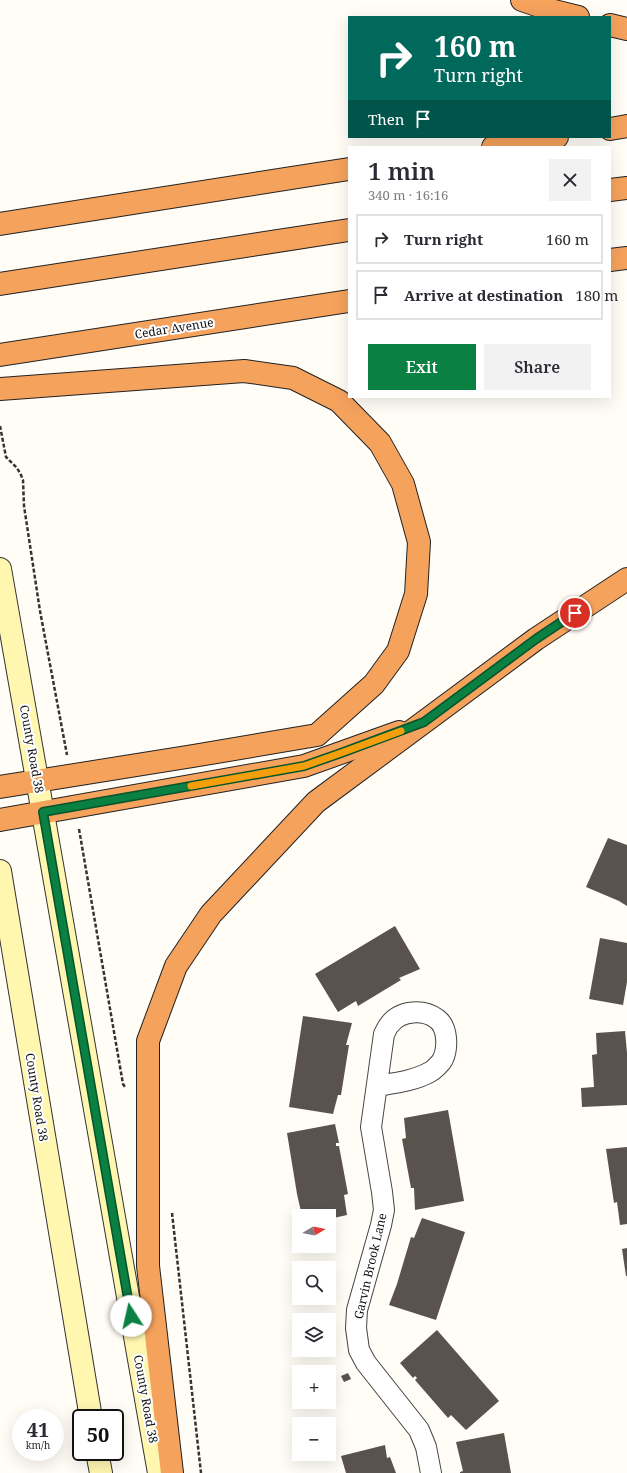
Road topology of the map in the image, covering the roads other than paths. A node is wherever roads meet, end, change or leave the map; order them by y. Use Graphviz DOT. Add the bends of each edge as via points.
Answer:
graph roads {
  1 [pos="522,0"];
  2 [pos="574,16"];
  3 [pos="611,24"];
  4 [pos="627,29"];
  5 [pos="627,126"];
  6 [pos="611,129"];
  7 [pos="551,138"];
  8 [pos="499,146"];
  9 [pos="348,169"];
  10 [pos="627,188"];
  11 [pos="611,190"];
  12 [pos="0,224"];
  13 [pos="348,230"];
  14 [pos="627,258"];
  15 [pos="611,260"];
  16 [pos="0,284"];
  17 [pos="348,301"];
  18 [pos="0,355"];
  19 [pos="0,389"];
  20 [pos="0,569"];
  21 [pos="627,579"];
  22 [pos="424,722"];
  23 [pos="38,781"];
  24 [pos="0,787"];
  25 [pos="43,812"];
  26 [pos="0,820"];
  27 [pos="0,871"];
  28 [pos="377,1086"];
  29 [pos="90,1409"];
  30 [pos="99,1461"];
  31 [pos="101,1473"];
  32 [pos="159,1473"];
  33 [pos="172,1473"];
  34 [pos="431,1473"];
  1 -- 2 [label="highway"];
  3 -- 4 [label="highway"];
  5 -- 6 [label="highway"];
  7 -- 8 [label="highway"];
  9 -- 12 [label="highway"];
  10 -- 11 [label="highway"];
  13 -- 16 [label="highway"];
  14 -- 15 [label="highway"];
  17 -- 18 [label="highway, Cedar Avenue"];
  19 -- 23 [label="highway" via="244,371 293,378 339,401 380,443 403,484 419,542 416,594 398,651 374,684 317,734"];
  20 -- 23 [label="main road, County Road 38"];
  21 -- 22 [label="highway" via="536,639"];
  22 -- 25 [label="highway" via="304,766"];
  22 -- 33 [label="highway" via="316,802 211,914 176,966 148,1041 148,1266"];
  23 -- 24 [label="highway"];
  23 -- 25 [label="main road, County Road 38"];
  25 -- 26 [label="highway"];
  25 -- 32 [label="main road, County Road 38"];
  27 -- 29 [label="main road, County Road 38"];
  28 -- 34 [label="street, Garvin Brook Lane" via="371,1127 384,1210 357,1310 359,1350 366,1363 419,1430 426,1447"];
  30 -- 31 [label="main road"];
}
